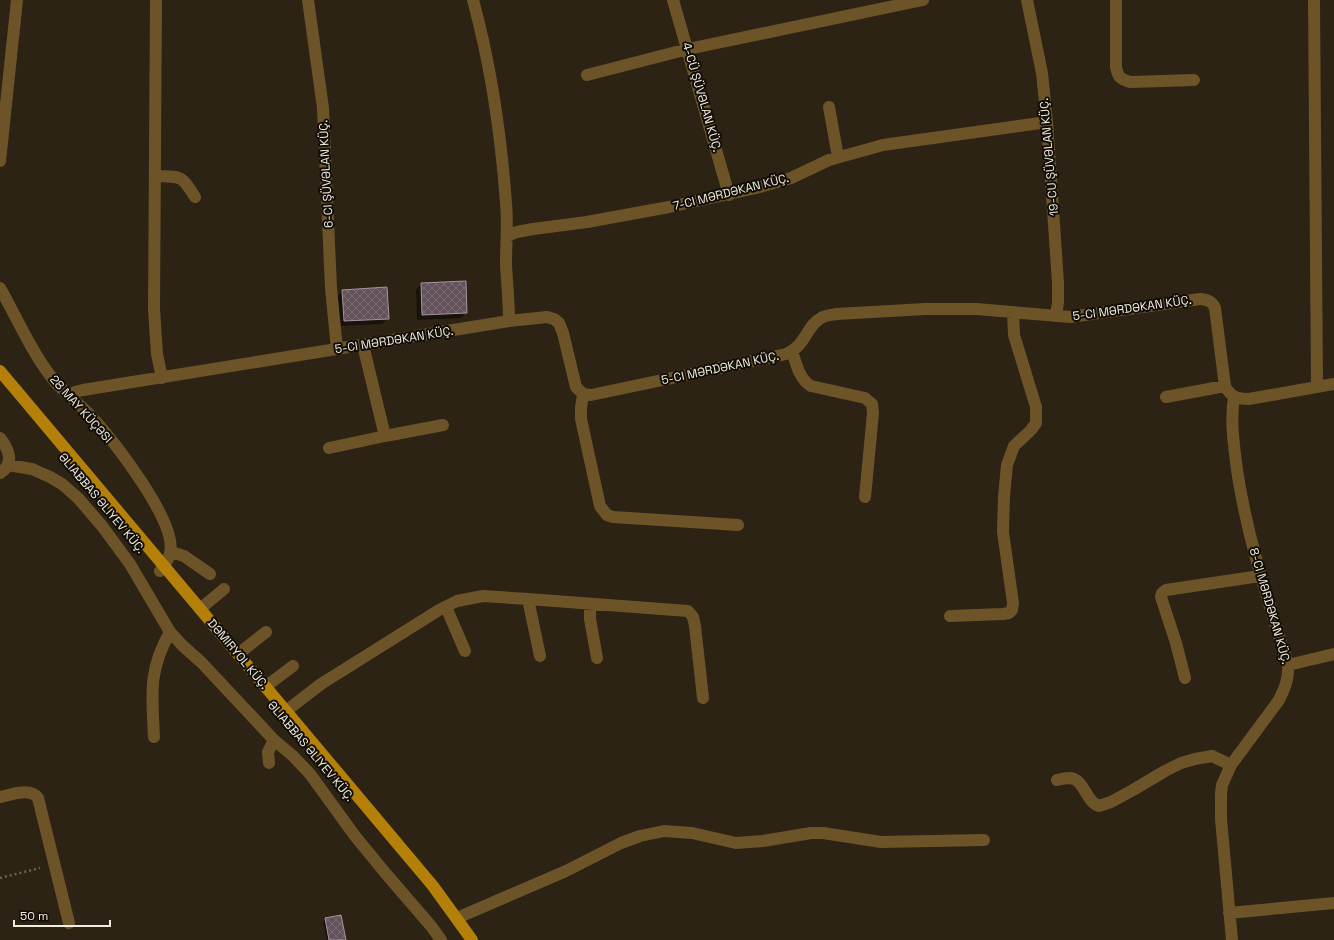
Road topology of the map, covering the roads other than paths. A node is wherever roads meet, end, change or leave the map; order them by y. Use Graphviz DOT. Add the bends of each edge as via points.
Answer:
graph roads {
  1 [pos="17,0"];
  2 [pos="156,0"];
  3 [pos="308,0"];
  4 [pos="473,0"];
  5 [pos="673,0"];
  6 [pos="923,0"];
  7 [pos="1027,0"];
  8 [pos="1116,0"];
  9 [pos="1314,0"];
  10 [pos="688,49"];
  11 [pos="587,75"];
  12 [pos="1194,80"];
  13 [pos="829,107"];
  14 [pos="1047,122"];
  15 [pos="838,157"];
  16 [pos="0,161"];
  17 [pos="154,176"];
  18 [pos="729,195"];
  19 [pos="195,197"];
  20 [pos="507,236"];
  21 [pos="0,288"];
  22 [pos="1013,312"];
  23 [pos="1056,316"];
  24 [pos="509,321"];
  25 [pos="363,345"];
  26 [pos="337,349"];
  27 [pos="792,351"];
  28 [pos="0,370"];
  29 [pos="162,378"];
  30 [pos="0,381"];
  31 [pos="1334,384"];
  32 [pos="1225,386"];
  33 [pos="1317,386"];
  34 [pos="582,394"];
  35 [pos="69,396"];
  36 [pos="1166,397"];
  37 [pos="1234,397"];
  38 [pos="443,425"];
  39 [pos="385,436"];
  40 [pos="0,438"];
  41 [pos="330,448"];
  42 [pos="4,469"];
  43 [pos="865,497"];
  44 [pos="738,525"];
  45 [pos="171,552"];
  46 [pos="162,568"];
  47 [pos="210,574"];
  48 [pos="1260,576"];
  49 [pos="224,589"];
  50 [pos="528,599"];
  51 [pos="590,604"];
  52 [pos="446,607"];
  53 [pos="200,609"];
  54 [pos="950,616"];
  55 [pos="170,632"];
  56 [pos="266,632"];
  57 [pos="465,651"];
  58 [pos="238,654"];
  59 [pos="1334,654"];
  60 [pos="540,656"];
  61 [pos="598,658"];
  62 [pos="1288,665"];
  63 [pos="293,666"];
  64 [pos="1185,678"];
  65 [pos="265,687"];
  66 [pos="703,698"];
  67 [pos="286,711"];
  68 [pos="154,737"];
  69 [pos="274,740"];
  70 [pos="269,763"];
  71 [pos="1231,765"];
  72 [pos="1057,780"];
  73 [pos="0,797"];
  74 [pos="984,840"];
  75 [pos="1334,903"];
  76 [pos="1230,913"];
  77 [pos="458,918"];
  78 [pos="69,923"];
  79 [pos="441,940"];
  80 [pos="464,940"];
  81 [pos="472,940"];
  82 [pos="1232,940"];
  1 -- 16 [label="street"];
  2 -- 17 [label="street"];
  3 -- 26 [label="street" via="323,108 331,288"];
  4 -- 20 [label="street" via="482,33 498,131"];
  5 -- 10 [label="street, 4-CÜ ŞÜVƏLAN KÜÇ."];
  6 -- 10 [label="street"];
  7 -- 14 [label="street, 19-CU ŞÜVƏLAN KÜÇ." via="1042,73"];
  8 -- 12 [label="street" via="1116,67 1122,80"];
  9 -- 33 [label="street"];
  10 -- 11 [label="street"];
  10 -- 18 [label="street, 4-CÜ ŞÜVƏLAN KÜÇ."];
  13 -- 15 [label="street"];
  14 -- 15 [label="street, 7-CI MƏRDƏKAN KÜÇ." via="883,145"];
  14 -- 23 [label="street, 19-CU ŞÜVƏLAN KÜÇ." via="1058,283"];
  15 -- 18 [label="street, 7-CI MƏRDƏKAN KÜÇ." via="781,182"];
  17 -- 19 [label="street" via="179,177 186,181"];
  17 -- 29 [label="street" via="155,334"];
  18 -- 20 [label="street, 7-CI MƏRDƏKAN KÜÇ." via="587,222 522,231"];
  20 -- 24 [label="street"];
  21 -- 35 [label="street, 28 MAY KÜÇƏSI" via="44,366"];
  22 -- 23 [label="street, 5-CI MƏRDƏKAN KÜÇ."];
  22 -- 27 [label="street, 5-CI MƏRDƏKAN KÜÇ." via="953,309 837,314 826,316 816,322 802,343"];
  22 -- 54 [label="street" via="1014,335 1036,407 1036,423 1014,446 1007,465 1003,532 1012,610 1003,614"];
  23 -- 32 [label="street, 5-CI MƏRDƏKAN KÜÇ." via="1084,316 1191,300 1207,300 1216,308"];
  24 -- 25 [label="street, 5-CI MƏRDƏKAN KÜÇ."];
  24 -- 34 [label="street, 5-CI MƏRDƏKAN KÜÇ." via="547,317 559,323 574,381"];
  25 -- 26 [label="street, 5-CI MƏRDƏKAN KÜÇ."];
  25 -- 39 [label="street"];
  26 -- 29 [label="street, 5-CI MƏRDƏKAN KÜÇ."];
  27 -- 34 [label="street, 5-CI MƏRDƏKAN KÜÇ." via="594,395"];
  27 -- 43 [label="street" via="802,379 806,383 865,398 872,404"];
  28 -- 46 [label="main road, DƏMIRYOL KÜÇ."];
  29 -- 35 [label="street, 5-CI MƏRDƏKAN KÜÇ." via="83,390"];
  30 -- 46 [label="main road, ƏLIABBAS ƏLIYEV KÜÇ."];
  31 -- 33 [label="street"];
  32 -- 36 [label="street"];
  32 -- 37 [label="street"];
  33 -- 37 [label="street" via="1249,399"];
  34 -- 44 [label="street" via="581,419 600,506 607,515"];
  35 -- 45 [label="street, 28 MAY KÜÇƏSI" via="102,429 154,502 168,530"];
  37 -- 48 [label="street, 8-CI MƏRDƏKAN KÜÇ." via="1232,427 1236,457 1245,514"];
  38 -- 39 [label="street"];
  39 -- 41 [label="street"];
  40 -- 42 [label="street" via="8,448 9,456"];
  42 -- 55 [label="street" via="32,469 62,484 78,498 126,559"];
  45 -- 46 [label="street"];
  45 -- 47 [label="street" via="193,560"];
  46 -- 53 [label="main road, DƏMIRYOL KÜÇ."];
  46 -- 80 [label="main road, ƏLIABBAS ƏLIYEV KÜÇ." via="436,900"];
  48 -- 62 [label="street, 8-CI MƏRDƏKAN KÜÇ."];
  48 -- 64 [label="street" via="1166,590 1162,593 1161,598"];
  49 -- 53 [label="street"];
  50 -- 51 [label="street"];
  50 -- 52 [label="street" via="483,596 457,601"];
  50 -- 60 [label="street"];
  51 -- 61 [label="street" via="590,619"];
  51 -- 66 [label="street" via="688,611 695,626"];
  52 -- 57 [label="street"];
  52 -- 67 [label="street" via="321,684"];
  53 -- 58 [label="main road, DƏMIRYOL KÜÇ."];
  55 -- 68 [label="street" via="154,670"];
  55 -- 69 [label="street"];
  56 -- 58 [label="street"];
  58 -- 65 [label="main road, DƏMIRYOL KÜÇ."];
  59 -- 62 [label="street"];
  62 -- 71 [label="street, 8-CI MƏRDƏKAN KÜÇ." via="1287,684 1279,700"];
  63 -- 65 [label="street"];
  65 -- 67 [label="main road, DƏMIRYOL KÜÇ."];
  67 -- 77 [label="main road, DƏMIRYOL KÜÇ."];
  69 -- 70 [label="street" via="268,752"];
  69 -- 79 [label="street" via="310,774 355,836"];
  71 -- 72 [label="street" via="1212,756 1181,763 1117,799 1099,806 1092,802 1074,779"];
  71 -- 76 [label="street, 8-CI MƏRDƏKAN KÜÇ." via="1222,785 1220,806"];
  73 -- 78 [label="street" via="29,792 38,798"];
  74 -- 77 [label="street" via="881,842 811,833 736,843 692,833 664,831 640,836 621,844"];
  75 -- 76 [label="street"];
  76 -- 82 [label="street, 8-CI MƏRDƏKAN KÜÇ."];
  77 -- 81 [label="main road, DƏMIRYOL KÜÇ."];
}
